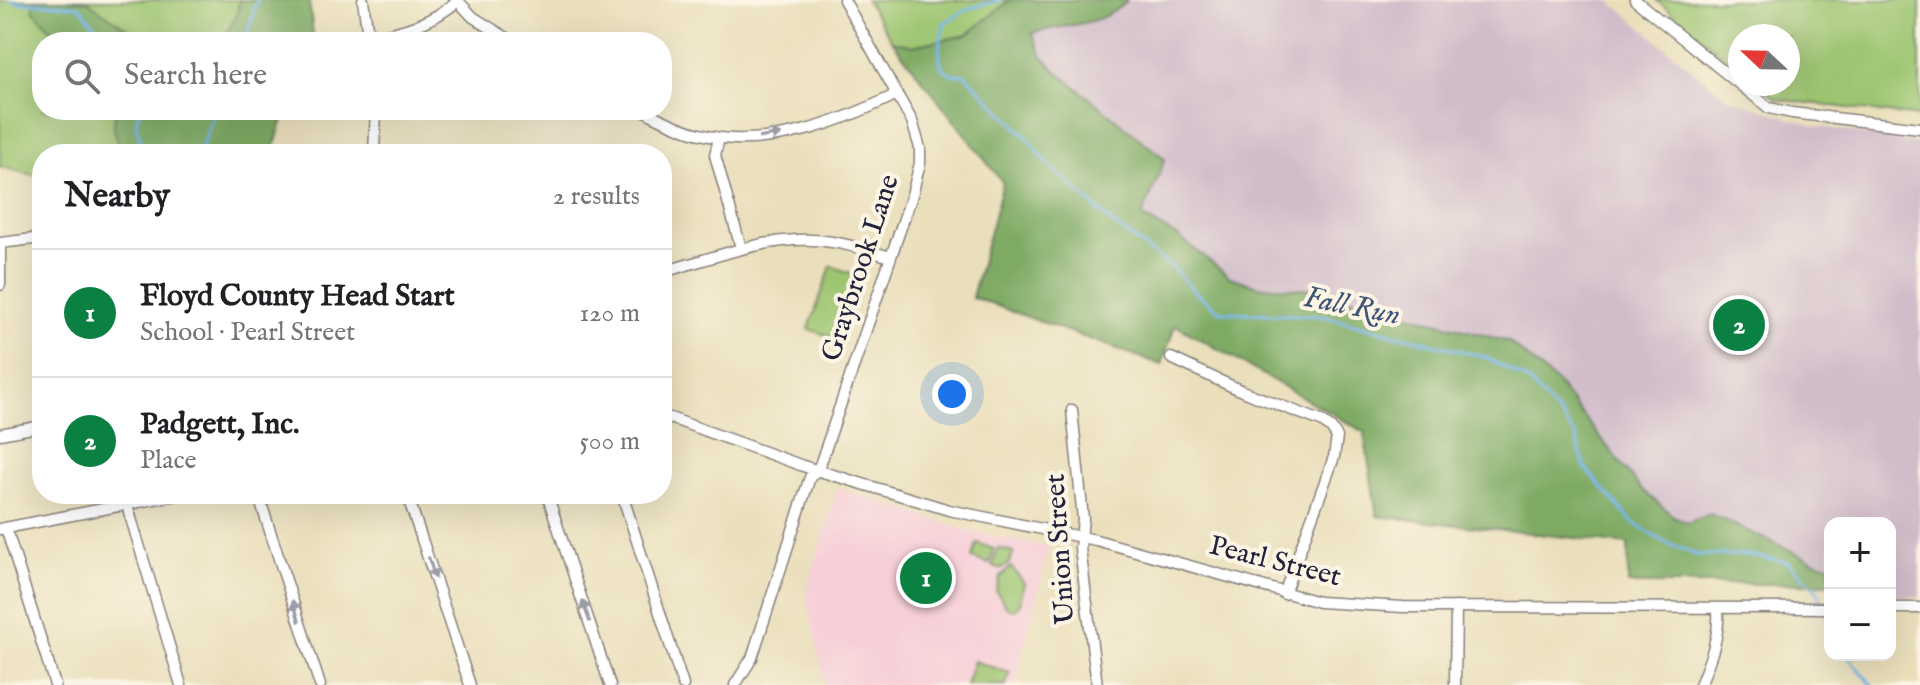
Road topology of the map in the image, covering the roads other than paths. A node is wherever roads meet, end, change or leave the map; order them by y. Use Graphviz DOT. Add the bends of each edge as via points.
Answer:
graph roads {
  1 [pos="363,0"];
  2 [pos="459,0"];
  3 [pos="844,0"];
  4 [pos="1635,0"];
  5 [pos="368,32"];
  6 [pos="396,32"];
  7 [pos="497,32"];
  8 [pos="897,94"];
  9 [pos="376,120"];
  10 [pos="664,120"];
  11 [pos="1920,128"];
  12 [pos="719,138"];
  13 [pos="374,144"];
  14 [pos="32,239"];
  15 [pos="0,243"];
  16 [pos="741,248"];
  17 [pos="890,257"];
  18 [pos="672,269"];
  19 [pos="0,285"];
  20 [pos="1171,358"];
  21 [pos="1072,410"];
  22 [pos="672,418"];
  23 [pos="32,428"];
  24 [pos="0,434"];
  25 [pos="818,469"];
  26 [pos="132,504"];
  27 [pos="261,504"];
  28 [pos="410,504"];
  29 [pos="550,504"];
  30 [pos="625,504"];
  31 [pos="127,505"];
  32 [pos="3,529"];
  33 [pos="1080,537"];
  34 [pos="1284,594"];
  35 [pos="1456,607"];
  36 [pos="1824,608"];
  37 [pos="1896,608"];
  38 [pos="1920,608"];
  39 [pos="1718,609"];
  40 [pos="55,685"];
  41 [pos="181,685"];
  42 [pos="320,685"];
  43 [pos="470,685"];
  44 [pos="610,685"];
  45 [pos="683,685"];
  46 [pos="735,685"];
  47 [pos="1097,685"];
  48 [pos="1455,685"];
  49 [pos="1700,685"];
  1 -- 5 [label="street"];
  2 -- 6 [label="street" via="437,17"];
  2 -- 7 [label="street"];
  3 -- 8 [label="street, Graybrook Lane"];
  4 -- 11 [label="street" via="1769,108"];
  12 -- 8 [label="street, one-way" via="796,131"];
  8 -- 17 [label="street, Graybrook Lane" via="912,121 920,163"];
  9 -- 13 [label="street"];
  10 -- 12 [label="street"];
  12 -- 16 [label="street" via="715,155"];
  14 -- 15 [label="street"];
  15 -- 19 [label="street"];
  16 -- 17 [label="street" via="809,240"];
  16 -- 18 [label="street"];
  17 -- 25 [label="street, Graybrook Lane"];
  20 -- 34 [label="street" via="1321,421 1337,437"];
  21 -- 33 [label="street, Union Street" via="1083,519"];
  22 -- 25 [label="street, Pearl Street"];
  23 -- 24 [label="street"];
  25 -- 33 [label="street, Pearl Street" via="954,512"];
  25 -- 46 [label="street, Graybrook Lane" via="810,477 752,658"];
  26 -- 31 [label="street"];
  42 -- 27 [label="street, one-way"];
  28 -- 43 [label="street, one-way"];
  44 -- 29 [label="street, one-way"];
  30 -- 45 [label="street"];
  31 -- 32 [label="street"];
  31 -- 41 [label="street"];
  32 -- 40 [label="street"];
  33 -- 34 [label="street, Pearl Street"];
  33 -- 47 [label="street, Union Street"];
  34 -- 35 [label="street, Pearl Street" via="1333,604"];
  35 -- 39 [label="street, Pearl Street"];
  35 -- 48 [label="street"];
  36 -- 39 [label="street, Pearl Street"];
  37 -- 38 [label="street"];
  39 -- 49 [label="street" via="1715,645"];
}
